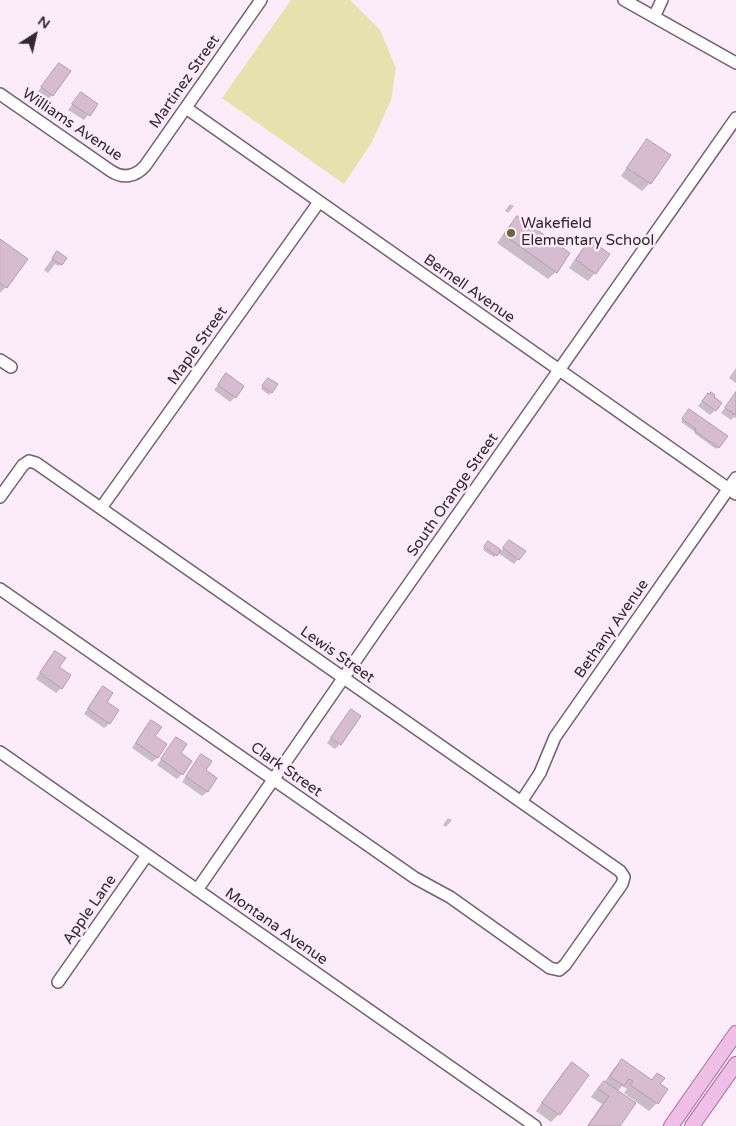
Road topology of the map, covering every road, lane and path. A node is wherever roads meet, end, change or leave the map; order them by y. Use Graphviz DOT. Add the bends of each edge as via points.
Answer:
graph roads {
  1 [pos="624,0"];
  2 [pos="662,0"];
  3 [pos="255,2"];
  4 [pos="654,17"];
  5 [pos="736,63"];
  6 [pos="0,94"];
  7 [pos="186,108"];
  8 [pos="736,118"];
  9 [pos="129,176"];
  10 [pos="319,202"];
  11 [pos="0,360"];
  12 [pos="11,367"];
  13 [pos="558,370"];
  14 [pos="736,478"];
  15 [pos="732,491"];
  16 [pos="0,497"];
  17 [pos="101,508"];
  18 [pos="0,589"];
  19 [pos="343,678"];
  20 [pos="0,752"];
  21 [pos="274,780"];
  22 [pos="521,802"];
  23 [pos="147,855"];
  24 [pos="624,877"];
  25 [pos="197,890"];
  26 [pos="58,982"];
  27 [pos="736,1033"];
  28 [pos="736,1064"];
  29 [pos="535,1126"];
  30 [pos="671,1126"];
  31 [pos="692,1126"];
  1 -- 4 [label="street"];
  2 -- 4 [label="street"];
  3 -- 7 [label="street, Martinez Street"];
  4 -- 5 [label="street"];
  6 -- 9 [label="street, Williams Avenue" via="111,172"];
  7 -- 9 [label="street, Martinez Street" via="145,166"];
  7 -- 10 [label="street, Bernell Avenue"];
  8 -- 13 [label="street, South Orange Street"];
  10 -- 13 [label="street, Bernell Avenue"];
  10 -- 17 [label="street, Maple Street"];
  11 -- 12 [label="street"];
  13 -- 15 [label="street, Bernell Avenue"];
  13 -- 19 [label="street, South Orange Street"];
  14 -- 15 [label="street, Bethany Avenue"];
  15 -- 22 [label="street, Bethany Avenue" via="555,737 540,773"];
  16 -- 17 [label="street, Lewis Street" via="29,461"];
  17 -- 19 [label="street, Lewis Street"];
  18 -- 21 [label="street, Clark Street"];
  19 -- 21 [label="street, South Orange Street"];
  19 -- 22 [label="street, Lewis Street"];
  20 -- 23 [label="street, Montana Avenue"];
  21 -- 24 [label="street, Clark Street" via="550,968 559,970 565,965"];
  21 -- 25 [label="street, South Orange Street"];
  22 -- 24 [label="street, Lewis Street"];
  23 -- 25 [label="street, Montana Avenue"];
  23 -- 26 [label="street, Apple Lane"];
  25 -- 29 [label="street, Montana Avenue"];
  27 -- 30 [label="main road"];
  28 -- 31 [label="main road"];
}
